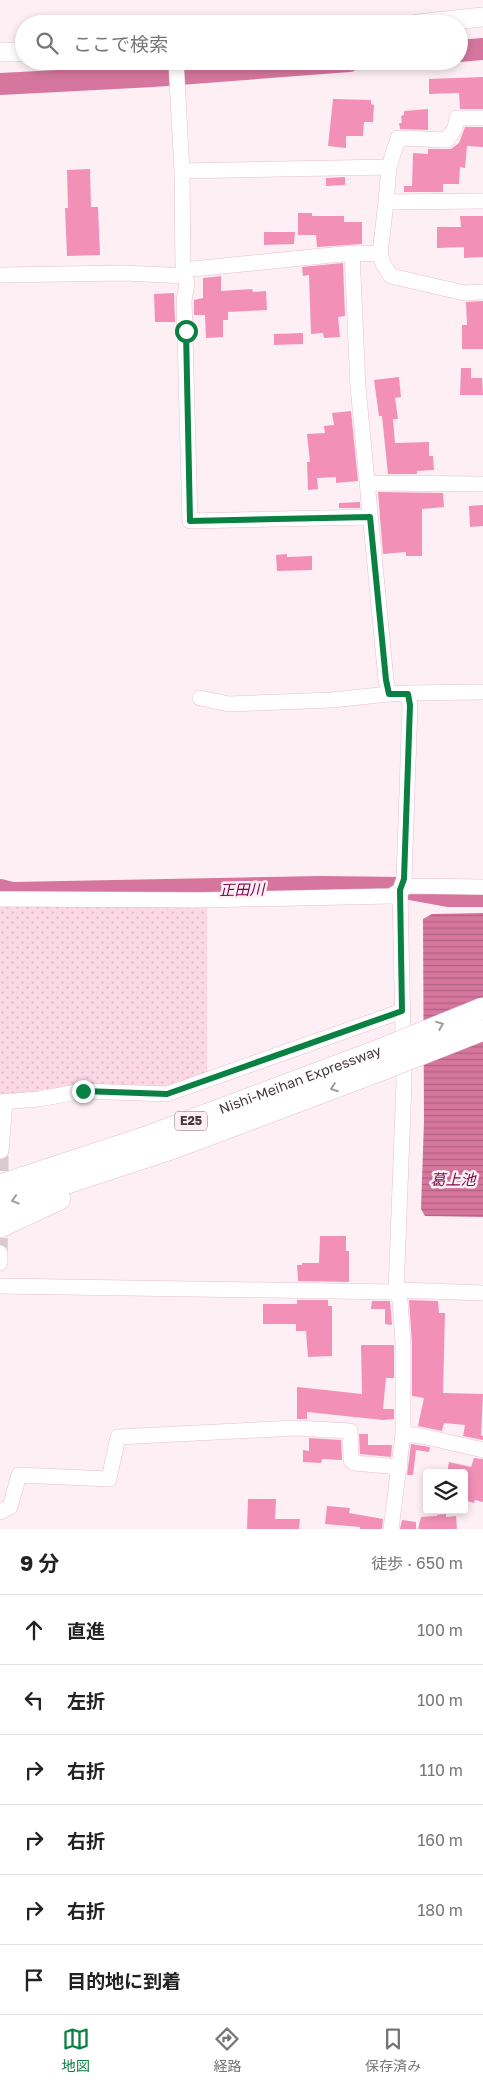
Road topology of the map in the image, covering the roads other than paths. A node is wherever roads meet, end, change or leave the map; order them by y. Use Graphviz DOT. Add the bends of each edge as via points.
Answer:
graph roads {
  1 [pos="483,17"];
  2 [pos="468,19"];
  3 [pos="0,52"];
  4 [pos="15,52"];
  5 [pos="176,70"];
  6 [pos="483,118"];
  7 [pos="389,167"];
  8 [pos="182,171"];
  9 [pos="483,200"];
  10 [pos="386,202"];
  11 [pos="352,253"];
  12 [pos="380,254"];
  13 [pos="185,273"];
  14 [pos="0,275"];
  15 [pos="483,292"];
  16 [pos="368,484"];
  17 [pos="483,484"];
  18 [pos="370,517"];
  19 [pos="483,692"];
  20 [pos="389,694"];
  21 [pos="408,694"];
  22 [pos="200,698"];
  23 [pos="483,887"];
  24 [pos="400,890"];
  25 [pos="0,899"];
  26 [pos="483,1008"];
  27 [pos="402,1011"];
  28 [pos="483,1030"];
  29 [pos="3,1102"];
  30 [pos="146,1137"];
  31 [pos="174,1148"];
  32 [pos="1,1151"];
  33 [pos="0,1178"];
  34 [pos="0,1185"];
  35 [pos="0,1205"];
  36 [pos="0,1227"];
  37 [pos="0,1252"];
  38 [pos="0,1262"];
  39 [pos="0,1286"];
  40 [pos="396,1292"];
  41 [pos="483,1293"];
  42 [pos="403,1434"];
  43 [pos="483,1450"];
  44 [pos="400,1467"];
  45 [pos="0,1512"];
  46 [pos="392,1529"];
  1 -- 2 [label="main road"];
  3 -- 4 [label="main road"];
  5 -- 8 [label="street"];
  6 -- 7 [label="street" via="457,118 447,140 398,138"];
  7 -- 8 [label="street"];
  7 -- 10 [label="street"];
  8 -- 13 [label="street"];
  9 -- 10 [label="street"];
  10 -- 12 [label="street"];
  11 -- 12 [label="street"];
  11 -- 13 [label="street"];
  11 -- 16 [label="street" via="358,387"];
  12 -- 15 [label="street" via="391,276 464,293"];
  13 -- 14 [label="street"];
  13 -- 18 [label="street" via="190,521"];
  16 -- 17 [label="street"];
  16 -- 18 [label="street"];
  18 -- 20 [label="street"];
  19 -- 21 [label="street"];
  20 -- 21 [label="street"];
  20 -- 22 [label="street" via="229,704"];
  21 -- 24 [label="street" via="404,879"];
  23 -- 24 [label="street" via="408,886"];
  24 -- 25 [label="street" via="391,896 381,897"];
  24 -- 27 [label="street"];
  30 -- 26 [label="highway, Nishi-Meihan Expressway / E25, one-way, bridge"];
  27 -- 29 [label="street" via="167,1094 83,1091"];
  27 -- 40 [label="street" via="404,1082"];
  28 -- 31 [label="highway, Nishi-Meihan Expressway / E25, one-way, bridge"];
  29 -- 32 [label="street"];
  30 -- 33 [label="highway"];
  30 -- 34 [label="highway, Nishi-Meihan Expressway / E25"];
  31 -- 35 [label="highway, Nishi-Meihan Expressway / E25, one-way"];
  31 -- 36 [label="highway"];
  37 -- 38 [label="street"];
  39 -- 40 [label="street"];
  40 -- 41 [label="street"];
  40 -- 42 [label="street" via="400,1300 403,1344"];
  42 -- 43 [label="street"];
  42 -- 44 [label="street"];
  44 -- 45 [label="street" via="354,1463 351,1460 350,1431 296,1428 118,1437 109,1479 19,1475 10,1508"];
  44 -- 46 [label="street"];
}
